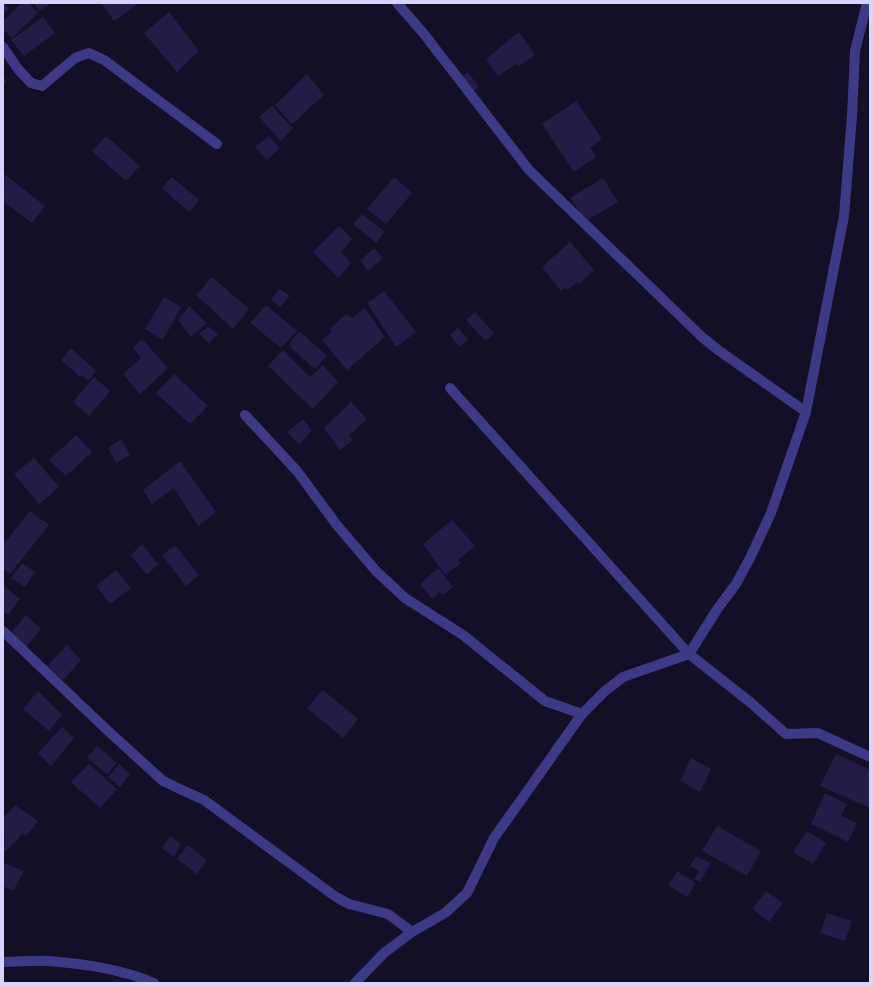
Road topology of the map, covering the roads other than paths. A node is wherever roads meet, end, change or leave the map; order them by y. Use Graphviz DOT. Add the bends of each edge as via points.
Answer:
graph roads {
  1 [pos="397,3"];
  2 [pos="866,3"];
  3 [pos="3,47"];
  4 [pos="217,144"];
  5 [pos="450,388"];
  6 [pos="806,412"];
  7 [pos="245,415"];
  8 [pos="3,631"];
  9 [pos="689,654"];
  10 [pos="582,714"];
  11 [pos="870,757"];
  12 [pos="412,932"];
  13 [pos="3,962"];
  14 [pos="154,983"];
  15 [pos="355,983"];
  1 -- 6 [label="street" via="529,170 702,337"];
  2 -- 6 [label="street" via="855,51 844,216"];
  3 -- 4 [label="street" via="31,83 42,86 75,58 89,53 104,60"];
  5 -- 9 [label="street"];
  6 -- 9 [label="street" via="771,513 751,556 736,584"];
  7 -- 10 [label="street" via="297,471 336,524 376,571 405,598 463,635 545,701"];
  8 -- 12 [label="street" via="163,781 204,800 336,897 349,904 388,914"];
  9 -- 10 [label="street" via="623,677"];
  9 -- 11 [label="street" via="786,734 818,733"];
  10 -- 12 [label="street" via="494,838 467,893 446,912"];
  12 -- 15 [label="street" via="384,953"];
  13 -- 14 [label="street" via="48,961 103,967"];
}
